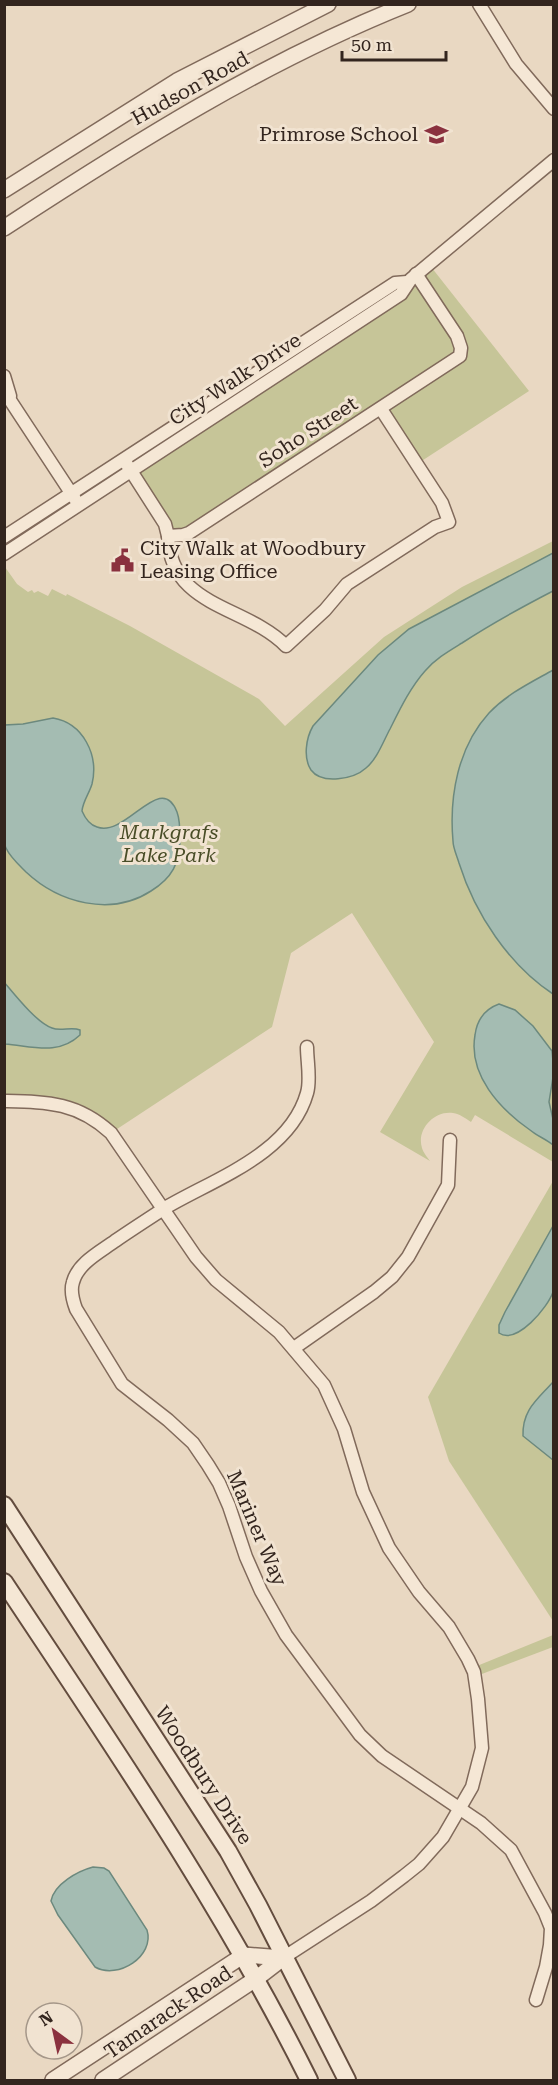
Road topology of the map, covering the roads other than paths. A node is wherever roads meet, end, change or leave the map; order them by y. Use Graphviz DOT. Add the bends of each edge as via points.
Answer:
graph roads {
  1 [pos="328,4"];
  2 [pos="408,4"];
  3 [pos="479,4"];
  4 [pos="554,109"];
  5 [pos="554,160"];
  6 [pos="4,190"];
  7 [pos="4,228"];
  8 [pos="412,278"];
  9 [pos="4,376"];
  10 [pos="7,394"];
  11 [pos="381,409"];
  12 [pos="127,466"];
  13 [pos="72,494"];
  14 [pos="79,505"];
  15 [pos="168,536"];
  16 [pos="4,537"];
  17 [pos="4,554"];
  18 [pos="307,1047"];
  19 [pos="4,1101"];
  20 [pos="450,1140"];
  21 [pos="164,1209"];
  22 [pos="294,1348"];
  23 [pos="4,1505"];
  24 [pos="4,1582"];
  25 [pos="460,1807"];
  26 [pos="244,1955"];
  27 [pos="283,1958"];
  28 [pos="256,1978"];
  29 [pos="536,2000"];
  30 [pos="53,2080"];
  31 [pos="103,2080"];
  32 [pos="309,2080"];
  33 [pos="347,2080"];
  1 -- 6 [label="street, Hudson Road" via="177,81"];
  2 -- 7 [label="street, Hudson Road" via="328,39 203,104"];
  3 -- 4 [label="street" via="516,64"];
  5 -- 8 [label="street, City Walk Drive"];
  8 -- 11 [label="street, Soho Street" via="457,336 461,353"];
  8 -- 12 [label="street, City Walk Drive" via="402,294"];
  9 -- 10 [label="street"];
  10 -- 13 [label="street"];
  11 -- 15 [label="street, Soho Street" via="189,533"];
  11 -- 15 [label="street" via="442,503 449,522 347,584 286,646 188,586 173,565"];
  12 -- 13 [label="street, City Walk Drive"];
  12 -- 14 [label="street, City Walk Drive"];
  12 -- 15 [label="street" via="165,524"];
  13 -- 14 [label="street"];
  13 -- 16 [label="street, City Walk Drive"];
  14 -- 17 [label="street, City Walk Drive"];
  18 -- 21 [label="street, Mariner Way" via="308,1091 287,1129 255,1158"];
  19 -- 21 [label="street" via="58,1104 92,1117 111,1132"];
  20 -- 22 [label="street" via="448,1185 408,1257 374,1292"];
  21 -- 22 [label="street" via="216,1280"];
  21 -- 25 [label="street, Mariner Way" via="81,1267 72,1282 76,1309 122,1384 193,1443 208,1465 229,1506 261,1591 286,1635 343,1713 382,1756"];
  22 -- 25 [label="street" via="324,1384 344,1428 363,1492 389,1548 460,1642 474,1672 482,1748 472,1787"];
  23 -- 27 [label="main road, Woodbury Drive" via="212,1824"];
  24 -- 26 [label="main road" via="130,1772"];
  25 -- 27 [label="street" via="443,1837 419,1864 380,1895"];
  25 -- 29 [label="street, Mariner Way" via="511,1850 546,1913 551,1928 550,1945"];
  26 -- 27 [label="street, Tamarack Road"];
  26 -- 28 [label="main road"];
  26 -- 30 [label="street, Tamarack Road"];
  27 -- 28 [label="street, Tamarack Road"];
  27 -- 33 [label="main road, Woodbury Drive"];
  28 -- 31 [label="street, Tamarack Road"];
  28 -- 32 [label="main road"];
}
